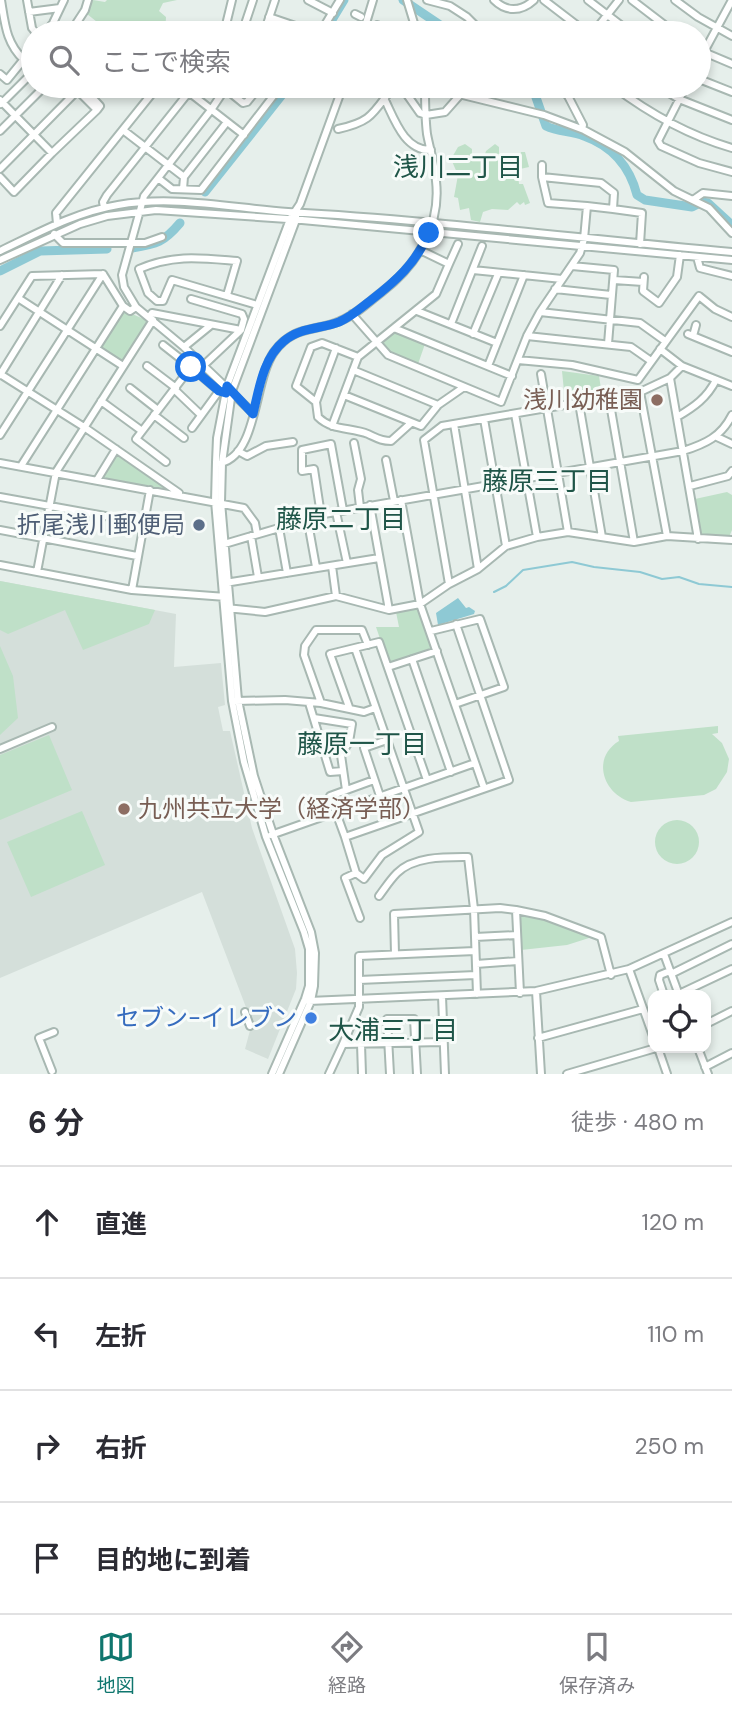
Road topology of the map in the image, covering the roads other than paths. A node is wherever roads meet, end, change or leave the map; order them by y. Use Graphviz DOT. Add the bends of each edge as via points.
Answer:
graph roads {
  1 [pos="1,0"];
  2 [pos="27,0"];
  3 [pos="64,0"];
  4 [pos="88,0"];
  5 [pos="232,0"];
  6 [pos="253,0"];
  7 [pos="275,0"];
  8 [pos="308,0"];
  9 [pos="340,0"];
  10 [pos="373,0"];
  11 [pos="407,0"];
  12 [pos="427,0"];
  13 [pos="494,0"];
  14 [pos="534,0"];
  15 [pos="544,0"];
  16 [pos="587,0"];
  17 [pos="619,0"];
  18 [pos="632,0"];
  19 [pos="675,0"];
  20 [pos="729,2"];
  21 [pos="61,8"];
  22 [pos="29,12"];
  23 [pos="333,13"];
  24 [pos="607,15"];
  25 [pos="269,17"];
  26 [pos="31,21"];
  27 [pos="53,21"];
  28 [pos="78,21"];
  29 [pos="228,21"];
  30 [pos="246,21"];
  31 [pos="268,21"];
  32 [pos="281,21"];
  33 [pos="327,21"];
  34 [pos="367,21"];
  35 [pos="413,21"];
  36 [pos="471,21"];
  37 [pos="571,21"];
  38 [pos="602,21"];
  39 [pos="615,21"];
  40 [pos="659,21"];
  41 [pos="705,21"];
  42 [pos="711,25"];
  43 [pos="716,29"];
  44 [pos="711,36"];
  45 [pos="732,36"];
  46 [pos="711,55"];
  47 [pos="21,57"];
  48 [pos="21,64"];
  49 [pos="732,64"];
  50 [pos="0,74"];
  51 [pos="21,84"];
  52 [pos="711,84"];
  53 [pos="732,92"];
  54 [pos="33,98"];
  55 [pos="66,98"];
  56 [pos="85,98"];
  57 [pos="93,98"];
  58 [pos="149,98"];
  59 [pos="183,98"];
  60 [pos="196,98"];
  61 [pos="218,98"];
  62 [pos="272,98"];
  63 [pos="339,98"];
  64 [pos="384,98"];
  65 [pos="409,98"];
  66 [pos="425,98"];
  67 [pos="457,98"];
  68 [pos="477,98"];
  69 [pos="569,98"];
  70 [pos="628,98"];
  71 [pos="679,99"];
  72 [pos="1,103"];
  73 [pos="97,110"];
  74 [pos="211,110"];
  75 [pos="426,115"];
  76 [pos="15,116"];
  77 [pos="732,120"];
  78 [pos="227,122"];
  79 [pos="667,123"];
  80 [pos="338,129"];
  81 [pos="582,129"];
  82 [pos="0,131"];
  83 [pos="124,131"];
  84 [pos="33,135"];
  85 [pos="244,135"];
  86 [pos="145,147"];
  87 [pos="732,148"];
  88 [pos="431,150"];
  89 [pos="52,153"];
  90 [pos="168,165"];
  91 [pos="542,165"];
  92 [pos="0,169"];
  93 [pos="732,172"];
  94 [pos="0,177"];
  95 [pos="184,177"];
  96 [pos="542,177"];
  97 [pos="158,178"];
  98 [pos="183,189"];
  99 [pos="732,196"];
  100 [pos="693,200"];
  101 [pos="142,202"];
  102 [pos="587,205"];
  103 [pos="104,208"];
  104 [pos="613,209"];
  105 [pos="139,211"];
  106 [pos="294,217"];
  107 [pos="57,224"];
  108 [pos="432,224"];
  109 [pos="429,233"];
  110 [pos="732,233"];
  111 [pos="54,234"];
  112 [pos="162,237"];
  113 [pos="130,242"];
  114 [pos="584,242"];
  115 [pos="458,244"];
  116 [pos="640,244"];
  117 [pos="482,246"];
  118 [pos="420,250"];
  119 [pos="0,251"];
  120 [pos="732,252"];
  121 [pos="680,255"];
  122 [pos="698,257"];
  123 [pos="0,260"];
  124 [pos="732,260"];
  125 [pos="449,264"];
  126 [pos="572,266"];
  127 [pos="472,271"];
  128 [pos="103,274"];
  129 [pos="498,274"];
  130 [pos="62,275"];
  131 [pos="524,275"];
  132 [pos="732,275"];
  133 [pos="562,279"];
  134 [pos="614,280"];
  135 [pos="555,289"];
  136 [pos="227,295"];
  137 [pos="611,295"];
  138 [pos="18,298"];
  139 [pos="191,299"];
  140 [pos="257,305"];
  141 [pos="123,306"];
  142 [pos="136,307"];
  143 [pos="38,311"];
  144 [pos="417,311"];
  145 [pos="540,312"];
  146 [pos="352,314"];
  147 [pos="732,317"];
  148 [pos="151,318"];
  149 [pos="610,320"];
  150 [pos="451,324"];
  151 [pos="211,325"];
  152 [pos="696,325"];
  153 [pos="0,326"];
  154 [pos="394,328"];
  155 [pos="68,330"];
  156 [pos="241,330"];
  157 [pos="473,334"];
  158 [pos="527,336"];
  159 [pos="665,341"];
  160 [pos="376,343"];
  161 [pos="497,343"];
  162 [pos="608,344"];
  163 [pos="163,345"];
  164 [pos="184,347"];
  165 [pos="96,348"];
  166 [pos="336,348"];
  167 [pos="660,349"];
  168 [pos="732,352"];
  169 [pos="358,357"];
  170 [pos="518,360"];
  171 [pos="651,361"];
  172 [pos="204,365"];
  173 [pos="123,366"];
  174 [pos="147,366"];
  175 [pos="488,366"];
  176 [pos="682,366"];
  177 [pos="191,367"];
  178 [pos="353,370"];
  179 [pos="541,373"];
  180 [pos="0,375"];
  181 [pos="512,376"];
  182 [pos="670,377"];
  183 [pos="716,380"];
  184 [pos="464,387"];
  185 [pos="732,387"];
  186 [pos="130,388"];
  187 [pos="175,389"];
  188 [pos="226,390"];
  189 [pos="28,391"];
  190 [pos="640,392"];
  191 [pos="344,395"];
  192 [pos="610,398"];
  193 [pos="101,401"];
  194 [pos="316,402"];
  195 [pos="579,403"];
  196 [pos="438,405"];
  197 [pos="548,408"];
  198 [pos="57,410"];
  199 [pos="156,412"];
  200 [pos="253,414"];
  201 [pos="515,414"];
  202 [pos="201,415"];
  203 [pos="732,415"];
  204 [pos="677,417"];
  205 [pos="484,419"];
  206 [pos="411,423"];
  207 [pos="454,425"];
  208 [pos="332,426"];
  209 [pos="84,427"];
  210 [pos="192,428"];
  211 [pos="142,431"];
  212 [pos="0,435"];
  213 [pos="717,437"];
  214 [pos="184,438"];
  215 [pos="293,442"];
  216 [pos="354,443"];
  217 [pos="732,443"];
  218 [pos="116,449"];
  219 [pos="238,450"];
  220 [pos="683,451"];
  221 [pos="651,457"];
  222 [pos="386,460"];
  223 [pos="166,462"];
  224 [pos="621,462"];
  225 [pos="0,463"];
  226 [pos="219,463"];
  227 [pos="21,466"];
  228 [pos="590,467"];
  229 [pos="56,472"];
  230 [pos="558,473"];
  231 [pos="731,475"];
  232 [pos="526,478"];
  233 [pos="97,480"];
  234 [pos="495,484"];
  235 [pos="690,486"];
  236 [pos="464,489"];
  237 [pos="150,490"];
  238 [pos="181,495"];
  239 [pos="432,495"];
  240 [pos="0,497"];
  241 [pos="398,500"];
  242 [pos="218,501"];
  243 [pos="370,505"];
  244 [pos="48,506"];
  245 [pos="360,507"];
  246 [pos="339,511"];
  247 [pos="321,514"];
  248 [pos="307,517"];
  249 [pos="144,523"];
  250 [pos="279,528"];
  251 [pos="0,530"];
  252 [pos="568,532"];
  253 [pos="254,535"];
  254 [pos="667,536"];
  255 [pos="537,537"];
  256 [pos="602,537"];
  257 [pos="43,538"];
  258 [pos="698,539"];
  259 [pos="732,540"];
  260 [pos="634,542"];
  261 [pos="222,544"];
  262 [pos="506,546"];
  263 [pos="137,556"];
  264 [pos="379,558"];
  265 [pos="347,563"];
  266 [pos="0,565"];
  267 [pos="332,566"];
  268 [pos="316,567"];
  269 [pos="478,569"];
  270 [pos="37,572"];
  271 [pos="287,572"];
  272 [pos="258,577"];
  273 [pos="225,583"];
  274 [pos="449,584"];
  275 [pos="131,590"];
  276 [pos="336,596"];
  277 [pos="226,597"];
  278 [pos="421,604"];
  279 [pos="227,608"];
  280 [pos="389,610"];
  281 [pos="456,625"];
  282 [pos="431,631"];
  283 [pos="368,645"];
  284 [pos="355,648"];
  285 [pos="437,651"];
  286 [pos="412,659"];
  287 [pos="388,667"];
  288 [pos="480,695"];
  289 [pos="235,701"];
  290 [pos="309,703"];
  291 [pos="321,703"];
  292 [pos="456,704"];
  293 [pos="349,708"];
  294 [pos="375,708"];
  295 [pos="314,718"];
  296 [pos="51,727"];
  297 [pos="387,740"];
  298 [pos="0,749"];
  299 [pos="475,763"];
  300 [pos="344,771"];
  301 [pos="451,772"];
  302 [pos="374,780"];
  303 [pos="427,780"];
  304 [pos="404,788"];
  305 [pos="484,788"];
  306 [pos="346,790"];
  307 [pos="380,796"];
  308 [pos="335,812"];
  309 [pos="413,814"];
  310 [pos="270,835"];
  311 [pos="345,837"];
  312 [pos="356,873"];
  313 [pos="379,896"];
  314 [pos="474,909"];
  315 [pos="516,909"];
  316 [pos="360,918"];
  317 [pos="732,922"];
  318 [pos="517,935"];
  319 [pos="475,937"];
  320 [pos="732,944"];
  321 [pos="475,951"];
  322 [pos="395,954"];
  323 [pos="664,954"];
  324 [pos="519,961"];
  325 [pos="476,964"];
  326 [pos="732,969"];
  327 [pos="629,970"];
  328 [pos="670,972"];
  329 [pos="476,975"];
  330 [pos="611,975"];
  331 [pos="359,980"];
  332 [pos="662,990"];
  333 [pos="677,990"];
  334 [pos="687,990"];
  335 [pos="537,991"];
  336 [pos="520,993"];
  337 [pos="477,994"];
  338 [pos="442,996"];
  339 [pos="308,1000"];
  340 [pos="360,1000"];
  341 [pos="643,1009"];
  342 [pos="732,1011"];
  343 [pos="245,1012"];
  344 [pos="648,1022"];
  345 [pos="711,1022"];
  346 [pos="250,1026"];
  347 [pos="54,1031"];
  348 [pos="538,1038"];
  349 [pos="388,1042"];
  350 [pos="415,1042"];
  351 [pos="443,1042"];
  352 [pos="343,1044"];
  353 [pos="361,1044"];
  354 [pos="648,1051"];
  355 [pos="659,1053"];
  356 [pos="700,1053"];
  357 [pos="732,1054"];
  358 [pos="706,1070"];
  359 [pos="52,1071"];
  360 [pos="272,1074"];
  361 [pos="279,1074"];
  362 [pos="330,1074"];
  363 [pos="362,1074"];
  364 [pos="390,1074"];
  365 [pos="417,1074"];
  366 [pos="445,1074"];
  367 [pos="541,1074"];
  368 [pos="567,1074"];
  369 [pos="667,1074"];
  1 -- 47 [label="street" via="7,38"];
  2 -- 22 [label="street"];
  3 -- 21 [label="street"];
  4 -- 28 [label="street"];
  5 -- 29 [label="street"];
  6 -- 30 [label="street"];
  7 -- 25 [label="street"];
  8 -- 23 [label="street"];
  9 -- 23 [label="street"];
  10 -- 34 [label="street"];
  11 -- 35 [label="street"];
  12 -- 36 [label="street" via="450,6"];
  13 -- 14 [label="street" via="515,10"];
  15 -- 37 [label="street"];
  16 -- 24 [label="street"];
  17 -- 24 [label="street"];
  18 -- 40 [label="street"];
  19 -- 41 [label="street"];
  20 -- 43 [label="street"];
  21 -- 22 [label="street"];
  21 -- 27 [label="street"];
  22 -- 26 [label="street"];
  23 -- 33 [label="street"];
  24 -- 38 [label="street"];
  24 -- 39 [label="street"];
  25 -- 31 [label="street"];
  25 -- 32 [label="street"];
  42 -- 43 [label="street"];
  43 -- 44 [label="street"];
  43 -- 45 [label="street"];
  46 -- 49 [label="street"];
  48 -- 50 [label="street" via="7,80"];
  51 -- 72 [label="street"];
  52 -- 53 [label="street"];
  54 -- 76 [label="street"];
  55 -- 84 [label="street"];
  56 -- 73 [label="street"];
  57 -- 73 [label="street" via="100,106"];
  58 -- 83 [label="street"];
  59 -- 86 [label="street"];
  60 -- 74 [label="street"];
  61 -- 74 [label="street"];
  62 -- 85 [label="street"];
  63 -- 106 [label="street"];
  64 -- 80 [label="street" via="370,117"];
  64 -- 88 [label="street" via="410,143"];
  65 -- 75 [label="street"];
  66 -- 75 [label="street"];
  67 -- 75 [label="street" via="445,112"];
  68 -- 81 [label="street"];
  69 -- 81 [label="street"];
  70 -- 79 [label="street"];
  71 -- 77 [label="street"];
  71 -- 79 [label="street"];
  72 -- 76 [label="street"];
  73 -- 89 [label="street"];
  74 -- 78 [label="street"];
  74 -- 90 [label="street"];
  75 -- 88 [label="street"];
  76 -- 82 [label="street"];
  76 -- 84 [label="street"];
  78 -- 85 [label="street"];
  78 -- 95 [label="street"];
  79 -- 87 [label="street"];
  79 -- 93 [label="street" via="658,141 661,146"];
  81 -- 100 [label="street" via="625,152 674,191"];
  83 -- 86 [label="street"];
  83 -- 107 [label="street" via="56,213"];
  84 -- 89 [label="street"];
  84 -- 92 [label="street"];
  85 -- 98 [label="street" via="201,190"];
  86 -- 90 [label="street"];
  86 -- 103 [label="street" via="107,195"];
  88 -- 108 [label="street" via="437,184"];
  89 -- 94 [label="street" via="14,192"];
  90 -- 95 [label="street"];
  90 -- 97 [label="street"];
  91 -- 96 [label="street"];
  95 -- 98 [label="street"];
  96 -- 102 [label="street" via="548,203"];
  96 -- 104 [label="street" via="601,183 614,193"];
  97 -- 98 [label="street" via="172,189"];
  97 -- 101 [label="street"];
  99 -- 100 [label="street" via="703,193"];
  100 -- 110 [label="street" via="709,208"];
  101 -- 103 [label="street"];
  101 -- 105 [label="street"];
  101 -- 106 [label="street"];
  102 -- 104 [label="street"];
  102 -- 114 [label="street"];
  103 -- 107 [label="street"];
  104 -- 116 [label="street" via="642,213"];
  105 -- 106 [label="street"];
  105 -- 111 [label="street" via="94,219"];
  105 -- 113 [label="street"];
  106 -- 108 [label="street"];
  106 -- 109 [label="street"];
  106 -- 140 [label="street"];
  106 -- 188 [label="street"];
  107 -- 119 [label="street"];
  108 -- 109 [label="street"];
  108 -- 114 [label="street"];
  109 -- 114 [label="street"];
  109 -- 118 [label="street"];
  111 -- 113 [label="street" via="64,243"];
  111 -- 123 [label="street"];
  112 -- 113 [label="street"];
  113 -- 142 [label="street" via="122,275"];
  114 -- 116 [label="street"];
  114 -- 121 [label="street"];
  114 -- 126 [label="street"];
  115 -- 125 [label="street"];
  116 -- 120 [label="street"];
  117 -- 127 [label="street"];
  118 -- 125 [label="street"];
  118 -- 146 [label="street" via="400,278"];
  121 -- 122 [label="street"];
  121 -- 134 [label="street" via="677,277 659,303 643,291 644,279"];
  122 -- 124 [label="street"];
  122 -- 132 [label="street" via="700,268"];
  125 -- 144 [label="street" via="436,295"];
  126 -- 133 [label="street"];
  126 -- 134 [label="street" via="614,270"];
  127 -- 129 [label="street"];
  127 -- 150 [label="street"];
  128 -- 130 [label="street"];
  128 -- 141 [label="street"];
  128 -- 155 [label="street"];
  129 -- 131 [label="street"];
  129 -- 157 [label="street"];
  130 -- 138 [label="street" via="32,276"];
  130 -- 143 [label="street"];
  131 -- 133 [label="street"];
  131 -- 161 [label="street"];
  133 -- 135 [label="street"];
  134 -- 137 [label="street"];
  135 -- 137 [label="street"];
  135 -- 145 [label="street"];
  136 -- 136 [label="street" via="172,280 163,301 157,301 148,293 139,269 159,260 192,257 237,261"];
  136 -- 140 [label="street"];
  137 -- 149 [label="street"];
  138 -- 143 [label="street"];
  138 -- 153 [label="street"];
  139 -- 156 [label="street" via="242,314"];
  140 -- 188 [label="street"];
  141 -- 142 [label="street" via="130,311"];
  141 -- 165 [label="street"];
  142 -- 148 [label="street"];
  143 -- 155 [label="street"];
  143 -- 180 [label="street"];
  144 -- 150 [label="street"];
  144 -- 154 [label="street"];
  145 -- 149 [label="street"];
  145 -- 158 [label="street"];
  146 -- 160 [label="street"];
  146 -- 200 [label="street" via="285,340 264,372"];
  147 -- 159 [label="street" via="699,296"];
  148 -- 151 [label="street" via="152,313"];
  148 -- 164 [label="street"];
  148 -- 173 [label="street"];
  149 -- 159 [label="street" via="640,323"];
  149 -- 162 [label="street"];
  150 -- 157 [label="street"];
  151 -- 156 [label="street"];
  151 -- 164 [label="street"];
  152 -- 168 [label="street" via="691,335"];
  154 -- 160 [label="street"];
  154 -- 175 [label="street"];
  155 -- 165 [label="street"];
  155 -- 189 [label="street"];
  156 -- 172 [label="street"];
  157 -- 161 [label="street"];
  158 -- 162 [label="street"];
  158 -- 170 [label="street"];
  159 -- 167 [label="street"];
  160 -- 169 [label="street"];
  160 -- 184 [label="street" via="388,355"];
  161 -- 175 [label="street"];
  162 -- 171 [label="street" via="631,348"];
  163 -- 177 [label="street"];
  164 -- 172 [label="street"];
  165 -- 173 [label="street"];
  165 -- 198 [label="street"];
  166 -- 169 [label="street"];
  166 -- 194 [label="street"];
  166 -- 194 [label="street" via="322,343 311,347 296,386"];
  167 -- 171 [label="street"];
  167 -- 176 [label="street"];
  169 -- 178 [label="street"];
  170 -- 171 [label="street" via="572,365 638,380"];
  170 -- 181 [label="street"];
  172 -- 188 [label="street"];
  173 -- 193 [label="street"];
  174 -- 187 [label="street"];
  175 -- 181 [label="street"];
  176 -- 182 [label="street"];
  176 -- 183 [label="street"];
  177 -- 187 [label="street"];
  177 -- 188 [label="street"];
  178 -- 191 [label="street"];
  178 -- 196 [label="street"];
  179 -- 197 [label="street"];
  180 -- 189 [label="street"];
  181 -- 184 [label="street" via="501,402"];
  182 -- 190 [label="street"];
  182 -- 204 [label="street"];
  183 -- 185 [label="street"];
  183 -- 204 [label="street" via="709,393"];
  184 -- 196 [label="street"];
  186 -- 199 [label="street"];
  187 -- 199 [label="street"];
  187 -- 202 [label="street"];
  188 -- 200 [label="street"];
  188 -- 202 [label="street"];
  188 -- 226 [label="street"];
  189 -- 198 [label="street"];
  189 -- 212 [label="street"];
  190 -- 192 [label="street"];
  190 -- 221 [label="street"];
  191 -- 206 [label="street"];
  191 -- 208 [label="street"];
  192 -- 195 [label="street"];
  192 -- 224 [label="street"];
  193 -- 209 [label="street"];
  193 -- 211 [label="street"];
  194 -- 208 [label="street" via="318,416"];
  195 -- 197 [label="street"];
  195 -- 228 [label="street"];
  196 -- 206 [label="street" via="421,426"];
  197 -- 201 [label="street"];
  197 -- 230 [label="street"];
  198 -- 209 [label="street"];
  198 -- 227 [label="street"];
  199 -- 211 [label="street"];
  199 -- 214 [label="street"];
  200 -- 219 [label="street"];
  201 -- 205 [label="street"];
  201 -- 232 [label="street"];
  202 -- 210 [label="street"];
  203 -- 213 [label="street"];
  204 -- 220 [label="street"];
  205 -- 207 [label="street"];
  205 -- 234 [label="street"];
  206 -- 208 [label="street" via="390,441"];
  207 -- 236 [label="street"];
  207 -- 239 [label="street" via="442,426 424,440"];
  209 -- 218 [label="street"];
  209 -- 229 [label="street"];
  211 -- 223 [label="street" via="136,439"];
  213 -- 217 [label="street"];
  213 -- 220 [label="street"];
  215 -- 219 [label="street" via="266,446 247,456"];
  216 -- 245 [label="street" via="361,479"];
  218 -- 233 [label="street"];
  218 -- 238 [label="street"];
  219 -- 226 [label="street" via="230,460"];
  220 -- 221 [label="street"];
  220 -- 235 [label="street"];
  221 -- 224 [label="street"];
  221 -- 254 [label="street"];
  222 -- 241 [label="street"];
  224 -- 228 [label="street"];
  224 -- 260 [label="street"];
  225 -- 227 [label="street"];
  226 -- 242 [label="street"];
  227 -- 229 [label="street"];
  228 -- 230 [label="street"];
  228 -- 256 [label="street"];
  229 -- 233 [label="street"];
  229 -- 244 [label="street"];
  230 -- 232 [label="street"];
  230 -- 252 [label="street"];
  231 -- 235 [label="street"];
  232 -- 234 [label="street"];
  232 -- 255 [label="street"];
  233 -- 237 [label="street"];
  234 -- 236 [label="street"];
  234 -- 262 [label="street"];
  235 -- 258 [label="street"];
  236 -- 239 [label="street"];
  236 -- 269 [label="street"];
  237 -- 238 [label="street"];
  237 -- 249 [label="street"];
  238 -- 242 [label="street"];
  239 -- 241 [label="street"];
  239 -- 274 [label="street"];
  240 -- 244 [label="street"];
  241 -- 243 [label="street"];
  241 -- 278 [label="street"];
  242 -- 253 [label="street" via="244,508 255,523"];
  242 -- 261 [label="street"];
  243 -- 245 [label="street"];
  243 -- 264 [label="street"];
  244 -- 249 [label="street"];
  244 -- 257 [label="street"];
  245 -- 246 [label="street"];
  246 -- 247 [label="street"];
  246 -- 247 [label="street" via="331,444 302,450 302,471 314,469"];
  246 -- 265 [label="street"];
  247 -- 248 [label="street"];
  248 -- 250 [label="street"];
  248 -- 268 [label="street"];
  249 -- 263 [label="street"];
  250 -- 253 [label="street"];
  250 -- 271 [label="street"];
  251 -- 257 [label="street"];
  252 -- 255 [label="street"];
  252 -- 256 [label="street"];
  253 -- 261 [label="street"];
  253 -- 272 [label="street"];
  254 -- 258 [label="street"];
  254 -- 260 [label="street"];
  255 -- 262 [label="street"];
  256 -- 260 [label="street"];
  257 -- 263 [label="street"];
  257 -- 270 [label="street"];
  258 -- 259 [label="street"];
  261 -- 273 [label="street"];
  262 -- 269 [label="street"];
  263 -- 275 [label="street"];
  264 -- 265 [label="street"];
  264 -- 280 [label="street"];
  265 -- 267 [label="street"];
  266 -- 270 [label="street"];
  267 -- 268 [label="street"];
  267 -- 276 [label="street"];
  268 -- 271 [label="street"];
  269 -- 274 [label="street"];
  270 -- 275 [label="street"];
  271 -- 272 [label="street"];
  272 -- 273 [label="street"];
  273 -- 277 [label="street"];
  274 -- 278 [label="street"];
  275 -- 277 [label="street"];
  276 -- 279 [label="street" via="265,612"];
  276 -- 280 [label="street"];
  277 -- 279 [label="street"];
  278 -- 280 [label="street"];
  278 -- 282 [label="street"];
  279 -- 289 [label="street"];
  281 -- 282 [label="street"];
  281 -- 288 [label="street"];
  281 -- 288 [label="street" via="480,619 504,687"];
  282 -- 285 [label="street"];
  283 -- 284 [label="street"];
  283 -- 287 [label="street" via="379,642"];
  283 -- 291 [label="street" via="362,630 316,630 304,646 304,655"];
  284 -- 293 [label="street" via="330,654"];
  284 -- 294 [label="street"];
  285 -- 286 [label="street"];
  285 -- 292 [label="street"];
  286 -- 287 [label="street"];
  286 -- 301 [label="street"];
  287 -- 303 [label="street"];
  288 -- 292 [label="street"];
  288 -- 305 [label="street" via="509,780"];
  289 -- 290 [label="street"];
  289 -- 310 [label="street" via="244,762"];
  290 -- 291 [label="street"];
  290 -- 295 [label="street"];
  291 -- 293 [label="street"];
  292 -- 299 [label="street"];
  293 -- 294 [label="street" via="364,712"];
  294 -- 297 [label="street"];
  295 -- 300 [label="street" via="330,772"];
  295 -- 300 [label="street" via="352,724 341,755"];
  296 -- 298 [label="street"];
  297 -- 302 [label="street" via="364,748"];
  297 -- 304 [label="street"];
  299 -- 301 [label="street"];
  299 -- 305 [label="street"];
  300 -- 306 [label="street"];
  301 -- 303 [label="street"];
  302 -- 306 [label="street"];
  302 -- 307 [label="street"];
  303 -- 304 [label="street"];
  304 -- 307 [label="street"];
  304 -- 309 [label="street"];
  305 -- 309 [label="street"];
  306 -- 308 [label="street" via="330,796"];
  307 -- 308 [label="street"];
  308 -- 310 [label="street"];
  308 -- 311 [label="street"];
  309 -- 311 [label="street"];
  309 -- 312 [label="street" via="419,832 383,855 364,879"];
  310 -- 339 [label="street" via="309,949"];
  311 -- 312 [label="street"];
  312 -- 316 [label="street" via="345,878"];
  313 -- 314 [label="street" via="408,865 468,856"];
  314 -- 315 [label="street"];
  314 -- 319 [label="street"];
  314 -- 322 [label="street" via="394,914"];
  315 -- 318 [label="street"];
  315 -- 330 [label="street" via="601,937"];
  317 -- 323 [label="street"];
  318 -- 319 [label="street"];
  318 -- 324 [label="street"];
  319 -- 321 [label="street"];
  320 -- 328 [label="street"];
  321 -- 322 [label="street"];
  321 -- 325 [label="street"];
  322 -- 331 [label="street" via="359,956"];
  323 -- 327 [label="street"];
  323 -- 328 [label="street"];
  324 -- 325 [label="street"];
  324 -- 336 [label="street"];
  325 -- 329 [label="street"];
  326 -- 334 [label="street"];
  327 -- 330 [label="street"];
  327 -- 341 [label="street"];
  328 -- 332 [label="street" via="660,975"];
  328 -- 333 [label="street"];
  329 -- 331 [label="street"];
  329 -- 337 [label="street"];
  330 -- 335 [label="street"];
  331 -- 340 [label="street"];
  335 -- 336 [label="street"];
  335 -- 348 [label="street"];
  336 -- 337 [label="street"];
  337 -- 338 [label="street"];
  338 -- 340 [label="street"];
  338 -- 351 [label="street"];
  339 -- 340 [label="street"];
  339 -- 360 [label="street"];
  339 -- 361 [label="street"];
  340 -- 352 [label="street"];
  341 -- 344 [label="street"];
  341 -- 348 [label="street"];
  342 -- 345 [label="street"];
  343 -- 346 [label="street"];
  347 -- 359 [label="street" via="39,1038"];
  348 -- 367 [label="street"];
  349 -- 350 [label="street"];
  349 -- 350 [label="street" via="387,1019 414,1019"];
  349 -- 353 [label="street"];
  349 -- 364 [label="street"];
  350 -- 351 [label="street"];
  350 -- 365 [label="street"];
  351 -- 366 [label="street"];
  352 -- 353 [label="street"];
  352 -- 362 [label="street"];
  353 -- 363 [label="street"];
  354 -- 368 [label="street"];
  355 -- 369 [label="street"];
  356 -- 358 [label="street"];
  357 -- 358 [label="street"];
}
